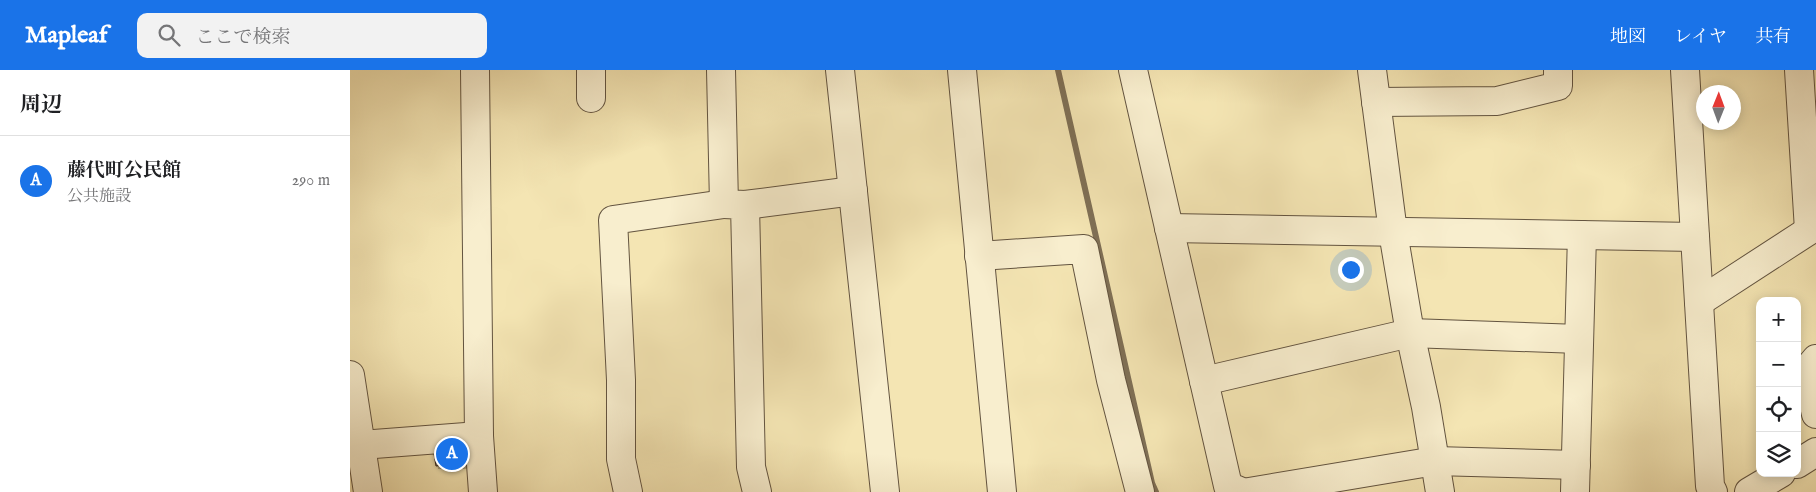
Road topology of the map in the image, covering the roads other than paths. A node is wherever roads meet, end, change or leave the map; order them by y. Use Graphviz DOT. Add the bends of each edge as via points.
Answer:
graph roads {
  1 [pos="475,70"];
  2 [pos="591,70"];
  3 [pos="721,70"];
  4 [pos="840,70"];
  5 [pos="962,70"];
  6 [pos="1133,70"];
  7 [pos="1372,70"];
  8 [pos="1558,70"];
  9 [pos="1685,70"];
  10 [pos="1799,70"];
  11 [pos="591,98"];
  12 [pos="1376,102"];
  13 [pos="852,191"];
  14 [pos="735,204"];
  15 [pos="1169,228"];
  16 [pos="1812,228"];
  17 [pos="1393,232"];
  18 [pos="1582,235"];
  19 [pos="1695,237"];
  20 [pos="979,256"];
  21 [pos="1699,302"];
  22 [pos="1410,333"];
  23 [pos="1579,339"];
  24 [pos="1816,359"];
  25 [pos="350,375"];
  26 [pos="1204,381"];
  27 [pos="1816,414"];
  28 [pos="479,436"];
  29 [pos="361,445"];
  30 [pos="1816,452"];
  31 [pos="1435,461"];
  32 [pos="1801,461"];
  33 [pos="1576,465"];
  34 [pos="1774,477"];
  35 [pos="368,492"];
  36 [pos="480,492"];
  37 [pos="628,492"];
  38 [pos="757,492"];
  39 [pos="885,492"];
  40 [pos="1002,492"];
  41 [pos="1140,492"];
  42 [pos="1242,492"];
  43 [pos="1249,492"];
  44 [pos="1440,492"];
  45 [pos="1575,492"];
  46 [pos="1714,492"];
  47 [pos="1749,492"];
  1 -- 28 [label="street"];
  2 -- 11 [label="street"];
  3 -- 14 [label="street"];
  4 -- 13 [label="street"];
  5 -- 20 [label="street"];
  6 -- 15 [label="street"];
  7 -- 12 [label="street"];
  8 -- 12 [label="street" via="1558,86 1497,101"];
  9 -- 19 [label="street"];
  10 -- 16 [label="street"];
  12 -- 17 [label="street"];
  13 -- 14 [label="street"];
  13 -- 39 [label="street"];
  14 -- 37 [label="street" via="613,220 621,380 621,459"];
  14 -- 38 [label="street" via="751,467"];
  15 -- 17 [label="street"];
  15 -- 26 [label="street"];
  16 -- 21 [label="street"];
  17 -- 18 [label="street"];
  17 -- 22 [label="street"];
  18 -- 19 [label="street"];
  18 -- 23 [label="street"];
  19 -- 21 [label="street"];
  20 -- 40 [label="street"];
  20 -- 41 [label="street" via="1084,248 1111,380"];
  21 -- 46 [label="street" via="1710,486"];
  22 -- 23 [label="street"];
  22 -- 26 [label="street"];
  22 -- 31 [label="street"];
  23 -- 33 [label="street"];
  24 -- 27 [label="street" via="1806,371"];
  25 -- 29 [label="street"];
  26 -- 42 [label="street" via="1228,486"];
  28 -- 29 [label="street"];
  28 -- 36 [label="street"];
  29 -- 35 [label="street"];
  30 -- 32 [label="street"];
  31 -- 33 [label="street"];
  31 -- 43 [label="street"];
  31 -- 44 [label="street"];
  33 -- 45 [label="street"];
  34 -- 47 [label="street"];
}
